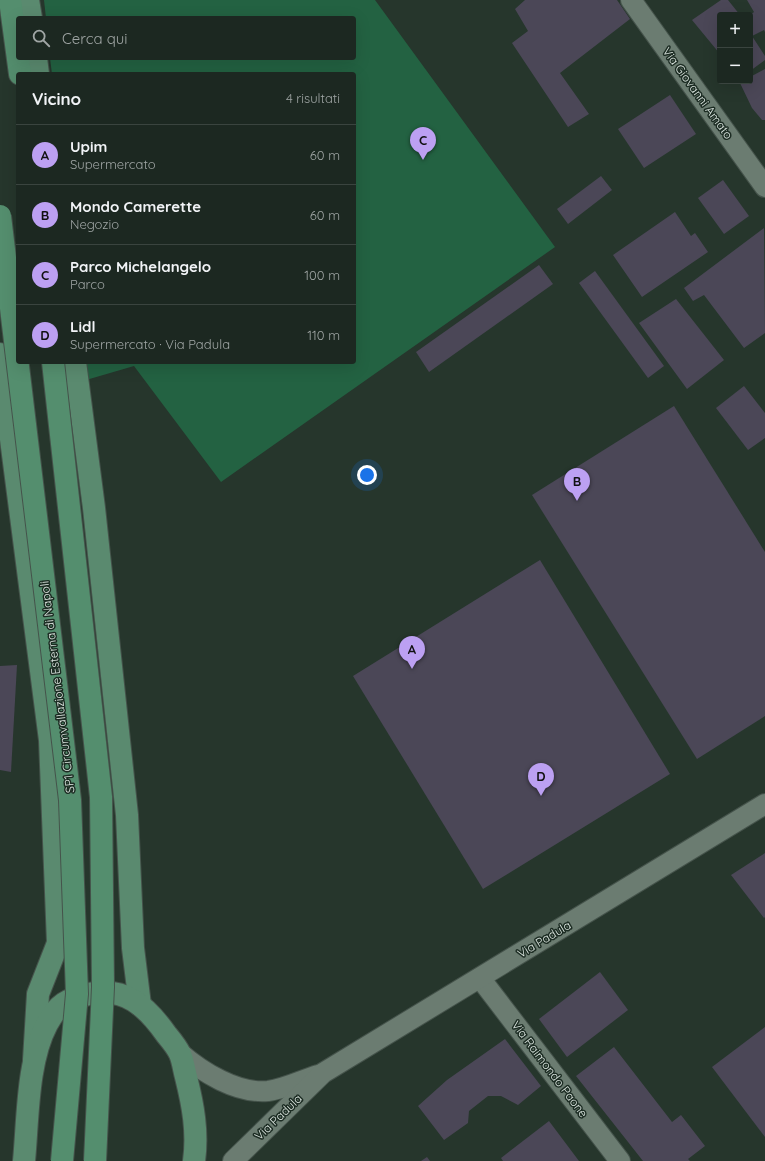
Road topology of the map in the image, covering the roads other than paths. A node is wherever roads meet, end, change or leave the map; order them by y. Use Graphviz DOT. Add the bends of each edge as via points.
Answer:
graph roads {
  1 [pos="10,0"];
  2 [pos="28,0"];
  3 [pos="631,0"];
  4 [pos="31,16"];
  5 [pos="16,44"];
  6 [pos="18,60"];
  7 [pos="36,60"];
  8 [pos="20,72"];
  9 [pos="38,72"];
  10 [pos="763,179"];
  11 [pos="0,216"];
  12 [pos="16,349"];
  13 [pos="0,354"];
  14 [pos="18,364"];
  15 [pos="53,364"];
  16 [pos="75,364"];
  17 [pos="765,804"];
  18 [pos="480,978"];
  19 [pos="140,1005"];
  20 [pos="180,1053"];
  21 [pos="34,1060"];
  22 [pos="323,1073"];
  23 [pos="24,1161"];
  24 [pos="62,1161"];
  25 [pos="95,1161"];
  26 [pos="194,1161"];
  27 [pos="233,1161"];
  28 [pos="620,1161"];
  1 -- 5 [label="highway"];
  2 -- 4 [label="main road"];
  3 -- 10 [label="street, Via Giovanni Amato"];
  6 -- 8 [label="highway"];
  7 -- 9 [label="main road"];
  11 -- 12 [label="highway, SP1 Circumvallazione Esterna di Napoli, bridge"];
  13 -- 21 [label="main road" via="50,740 58,943 38,994"];
  14 -- 24 [label="highway, SP1 Circumvallazione Esterna di Napoli, bridge" via="70,800 77,994"];
  15 -- 25 [label="highway, bridge" via="101,797 103,987"];
  16 -- 19 [label="main road" via="94,508 127,815 133,948"];
  17 -- 18 [label="street, Via Padula"];
  18 -- 22 [label="street, Via Padula"];
  18 -- 28 [label="street, Via Raimondo Paone"];
  19 -- 20 [label="main road" via="152,1015"];
  19 -- 21 [label="main road" via="119,994 97,992 71,998 58,1008 47,1025"];
  20 -- 22 [label="street, Via Padula" via="196,1066 223,1080 238,1087 258,1091 270,1091"];
  20 -- 26 [label="main road" via="192,1104 197,1142"];
  21 -- 23 [label="main road"];
  22 -- 27 [label="street, Via Padula"];
}
